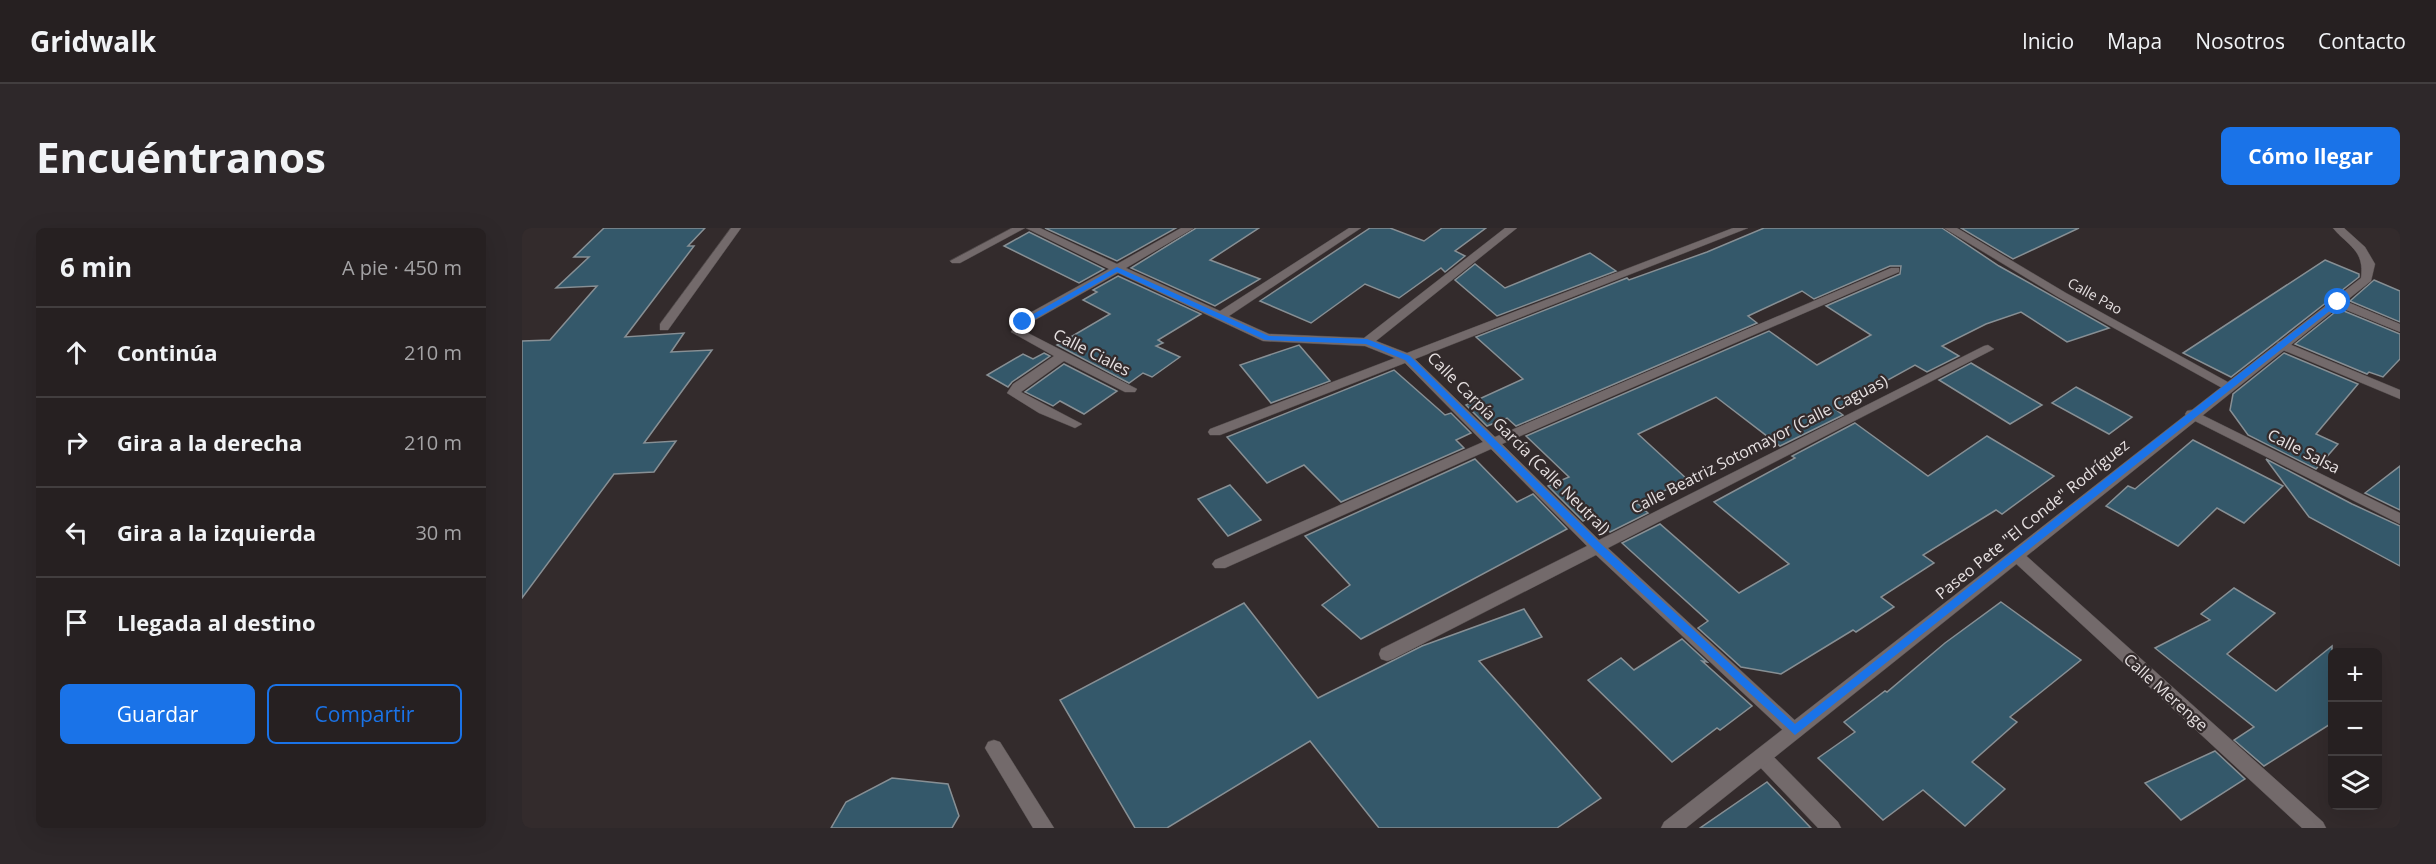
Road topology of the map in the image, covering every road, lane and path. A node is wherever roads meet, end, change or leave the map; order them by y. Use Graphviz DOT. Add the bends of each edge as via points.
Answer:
graph roads {
  1 [pos="736,228"];
  2 [pos="1020,228"];
  3 [pos="1031,228"];
  4 [pos="1190,228"];
  5 [pos="1356,228"];
  6 [pos="1512,228"];
  7 [pos="1743,228"];
  8 [pos="1949,228"];
  9 [pos="2338,228"];
  10 [pos="956,261"];
  11 [pos="1117,269"];
  12 [pos="1895,270"];
  13 [pos="2338,302"];
  14 [pos="1219,317"];
  15 [pos="663,327"];
  16 [pos="2400,328"];
  17 [pos="1367,342"];
  18 [pos="2282,345"];
  19 [pos="1988,350"];
  20 [pos="1062,356"];
  21 [pos="1407,358"];
  22 [pos="2229,386"];
  23 [pos="1130,389"];
  24 [pos="2400,395"];
  25 [pos="2192,414"];
  26 [pos="1075,424"];
  27 [pos="1215,432"];
  28 [pos="1493,443"];
  29 [pos="2400,519"];
  30 [pos="1598,547"];
  31 [pos="2017,556"];
  32 [pos="1220,564"];
  33 [pos="1387,654"];
  34 [pos="1795,730"];
  35 [pos="994,748"];
  36 [pos="1762,757"];
  37 [pos="1044,828"];
  38 [pos="1671,828"];
  39 [pos="1831,828"];
  40 [pos="2316,828"];
  1 -- 15 [label="street"];
  2 -- 10 [label="street"];
  3 -- 11 [label="street, Calle Carpía García (Calle Neutral)"];
  4 -- 11 [label="street"];
  5 -- 14 [label="street"];
  6 -- 17 [label="street"];
  7 -- 21 [label="street"];
  8 -- 22 [label="street, Calle Pao"];
  9 -- 13 [label="street, Paseo Pete \"El Conde\" Rodríguez" via="2361,249 2369,264 2367,279"];
  11 -- 14 [label="street, Calle Carpía García (Calle Neutral)"];
  11 -- 20 [label="street, Calle Ciales" via="1023,322 1017,332"];
  12 -- 28 [label="street"];
  13 -- 16 [label="street"];
  13 -- 18 [label="street, Paseo Pete \"El Conde\" Rodríguez"];
  14 -- 17 [label="street, Calle Carpía García (Calle Neutral)" via="1267,338"];
  17 -- 21 [label="street, Calle Carpía García (Calle Neutral)"];
  18 -- 22 [label="street, Paseo Pete \"El Conde\" Rodríguez"];
  18 -- 24 [label="street"];
  19 -- 30 [label="street, Calle Beatriz Sotomayor (Calle Caguas)"];
  20 -- 23 [label="street, Calle Ciales"];
  20 -- 26 [label="street" via="1014,393"];
  21 -- 27 [label="street"];
  21 -- 28 [label="street, Calle Carpía García (Calle Neutral)"];
  22 -- 25 [label="street, Paseo Pete \"El Conde\" Rodríguez"];
  25 -- 29 [label="street, Calle Salsa"];
  25 -- 31 [label="street, Paseo Pete \"El Conde\" Rodríguez"];
  28 -- 30 [label="street, Calle Carpía García (Calle Neutral)"];
  28 -- 32 [label="street"];
  30 -- 33 [label="street, Calle Beatriz Sotomayor (Calle Caguas)"];
  30 -- 34 [label="street, Calle Carpía García (Calle Neutral)"];
  31 -- 34 [label="street, Paseo Pete \"El Conde\" Rodríguez"];
  31 -- 40 [label="street, Calle Merenge"];
  34 -- 36 [label="street, Paseo Pete \"El Conde\" Rodríguez"];
  35 -- 37 [label="street"];
  36 -- 38 [label="street, Paseo Pete \"El Conde\" Rodríguez"];
  36 -- 39 [label="street"];
}
